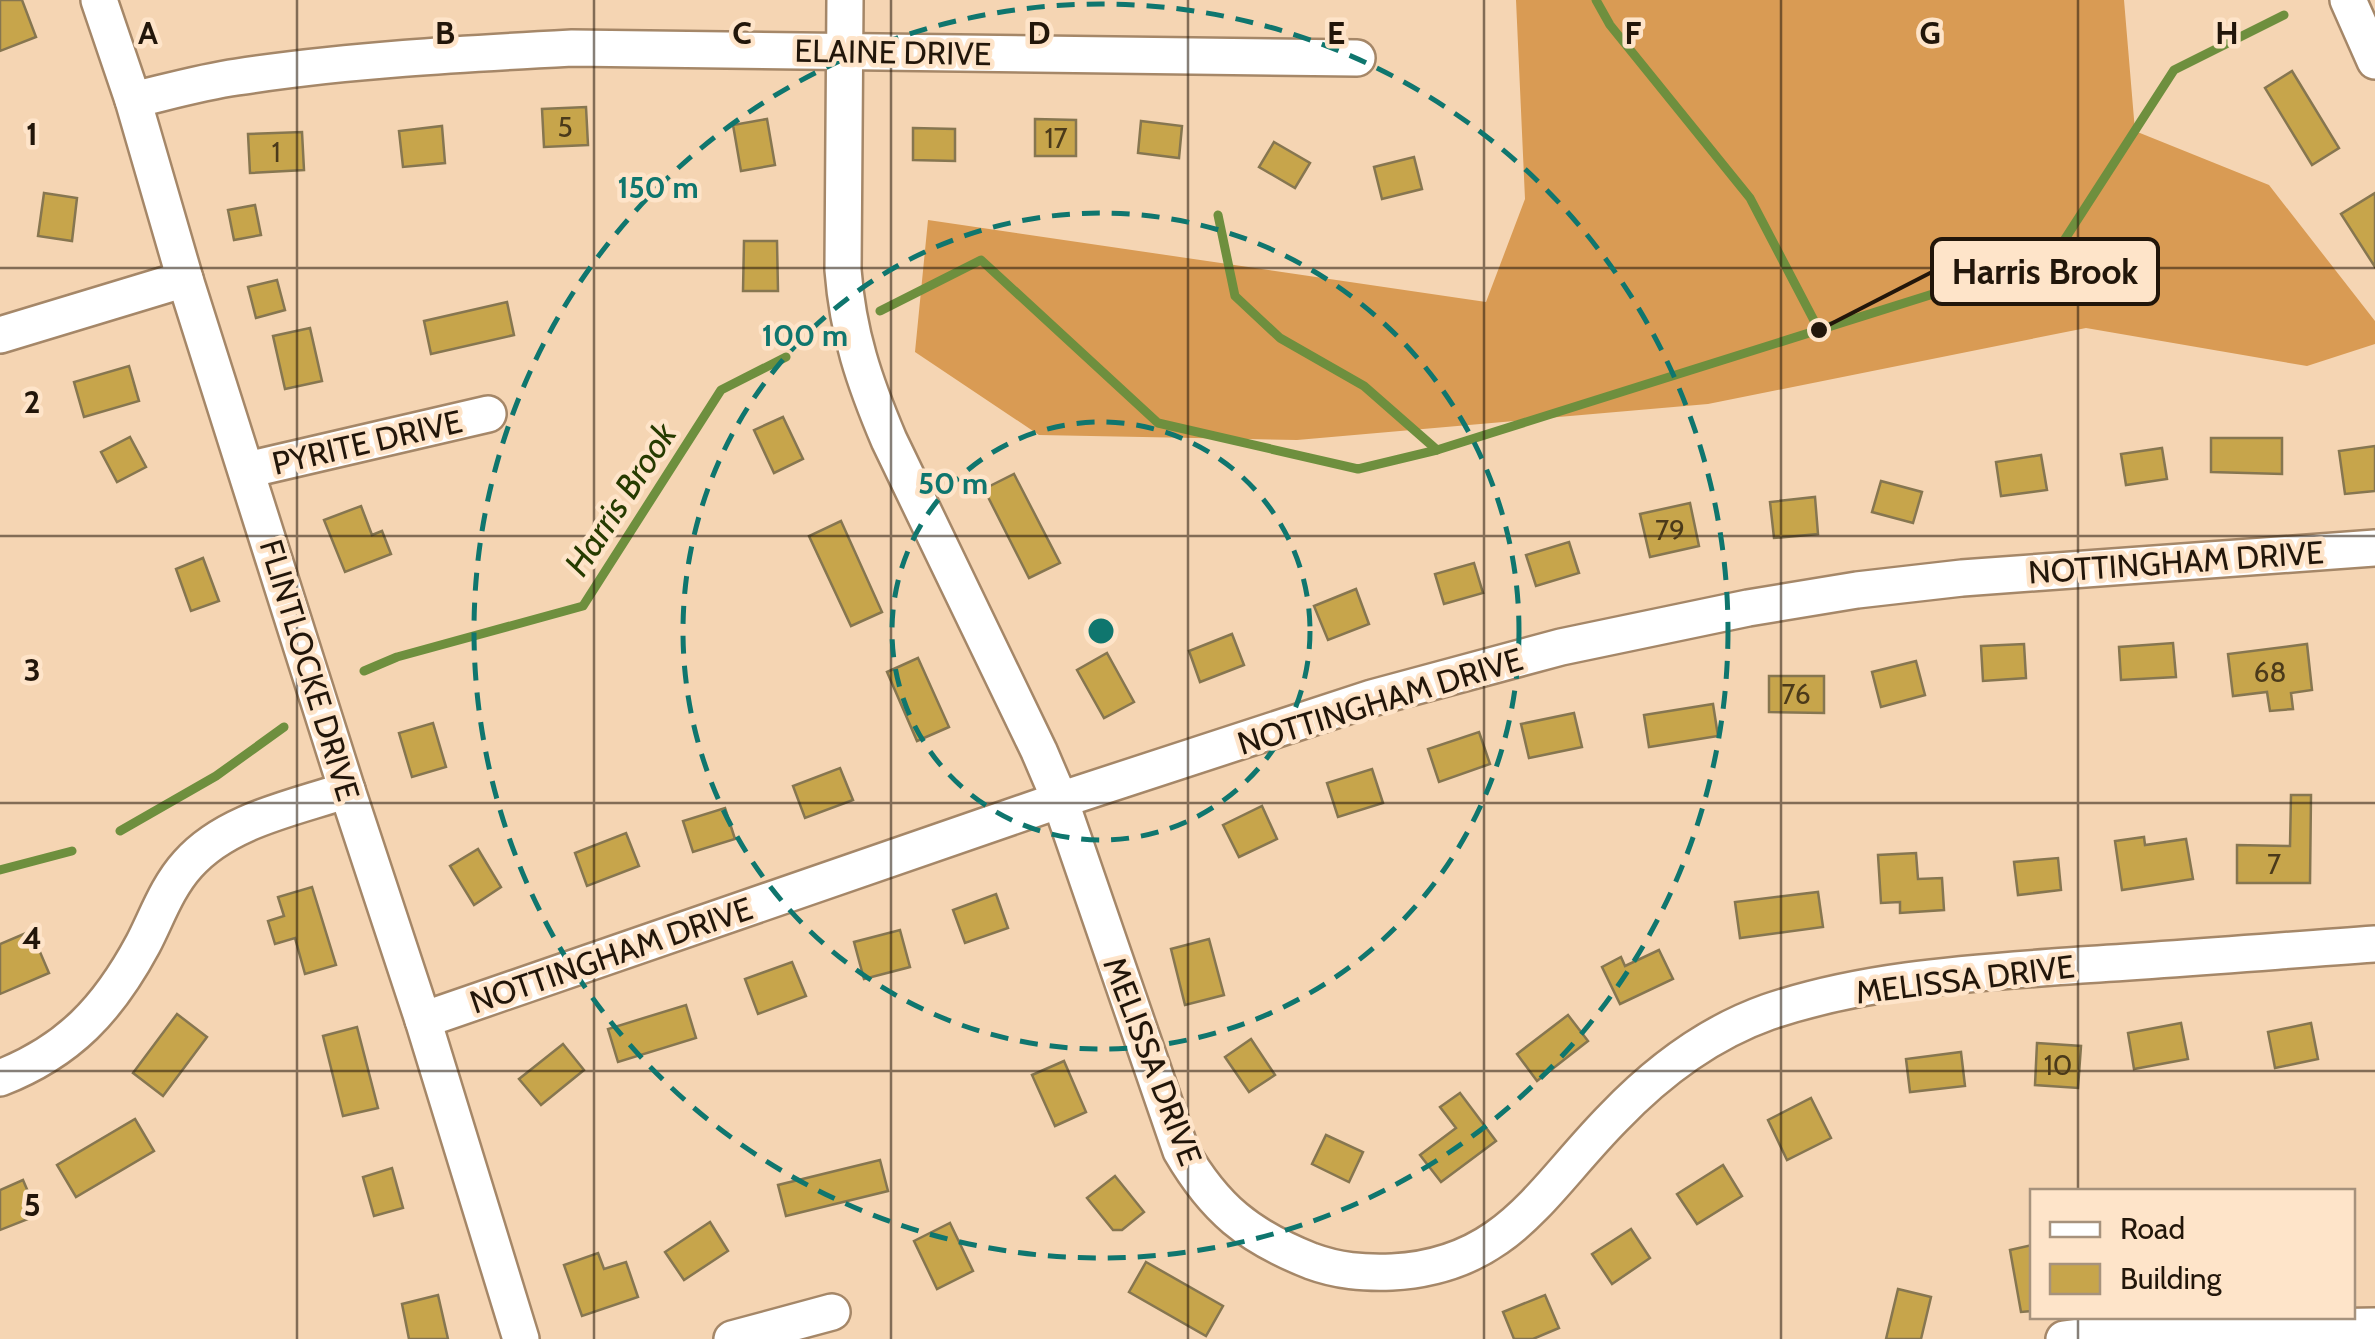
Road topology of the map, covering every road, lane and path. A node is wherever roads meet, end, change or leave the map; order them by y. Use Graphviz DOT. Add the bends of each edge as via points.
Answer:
graph roads {
  1 [pos="99,0"];
  2 [pos="845,0"];
  3 [pos="2348,0"];
  4 [pos="844,52"];
  5 [pos="1358,58"];
  6 [pos="2375,61"];
  7 [pos="133,100"];
  8 [pos="185,279"];
  9 [pos="0,335"];
  10 [pos="488,414"];
  11 [pos="247,470"];
  12 [pos="2375,548"];
  13 [pos="347,790"];
  14 [pos="1060,800"];
  15 [pos="2375,944"];
  16 [pos="422,1020"];
  17 [pos="0,1078"];
  18 [pos="832,1312"];
  19 [pos="2375,1326"];
  20 [pos="522,1339"];
  21 [pos="732,1339"];
  22 [pos="2064,1339"];
  1 -- 7 [label="street, FLINTLOCKE DRIVE"];
  2 -- 4 [label="street, MELISSA DRIVE"];
  3 -- 6 [label="street"];
  4 -- 5 [label="street, ELAINE DRIVE"];
  4 -- 7 [label="street, ELAINE DRIVE" via="474,53 288,70"];
  4 -- 14 [label="street, MELISSA DRIVE" via="844,270 854,346 889,440"];
  7 -- 8 [label="street, FLINTLOCKE DRIVE"];
  8 -- 9 [label="street"];
  8 -- 11 [label="street, FLINTLOCKE DRIVE"];
  10 -- 11 [label="street, PYRITE DRIVE"];
  11 -- 13 [label="street, FLINTLOCKE DRIVE"];
  12 -- 14 [label="street, NOTTINGHAM DRIVE" via="1962,578 1748,608 1372,698"];
  13 -- 16 [label="street, FLINTLOCKE DRIVE"];
  13 -- 17 [label="street" via="236,828 210,844 167,893 126,972 88,1023 63,1046"];
  14 -- 15 [label="street, MELISSA DRIVE" via="1165,1110 1199,1182 1259,1236 1328,1268 1363,1273 1440,1265 1498,1239 1644,1088 1718,1034 1766,1013 1861,989 1974,973"];
  14 -- 16 [label="street, NOTTINGHAM DRIVE"];
  16 -- 20 [label="street, FLINTLOCKE DRIVE"];
  18 -- 21 [label="street"];
  19 -- 22 [label="street" via="2128,1330"];
}
